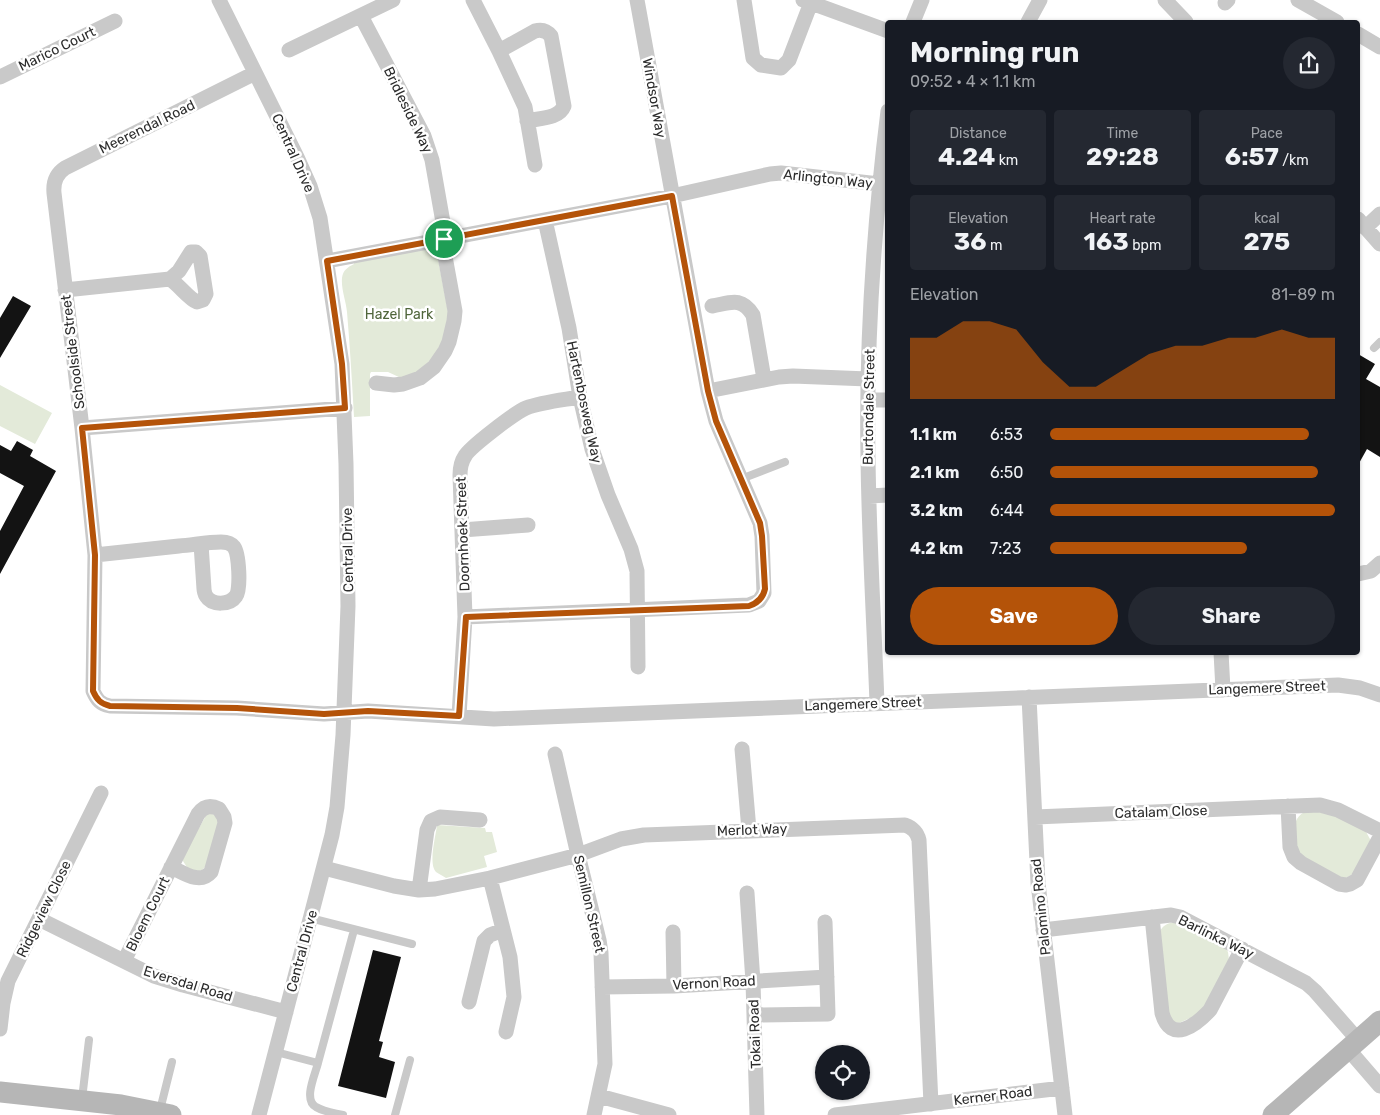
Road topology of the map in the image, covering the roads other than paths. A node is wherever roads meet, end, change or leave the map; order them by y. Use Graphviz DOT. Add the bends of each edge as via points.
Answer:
graph roads {
  1 [pos="219,0"];
  2 [pos="393,0"];
  3 [pos="473,0"];
  4 [pos="637,0"];
  5 [pos="744,0"];
  6 [pos="922,0"];
  7 [pos="1040,0"];
  8 [pos="1166,0"];
  9 [pos="1298,0"];
  10 [pos="809,1"];
  11 [pos="361,16"];
  12 [pos="914,20"];
  13 [pos="1029,20"];
  14 [pos="1184,20"];
  15 [pos="1333,20"];
  16 [pos="115,21"];
  17 [pos="885,30"];
  18 [pos="1360,35"];
  19 [pos="1380,47"];
  20 [pos="290,50"];
  21 [pos="499,51"];
  22 [pos="256,73"];
  23 [pos="0,77"];
  24 [pos="527,121"];
  25 [pos="535,166"];
  26 [pos="885,166"];
  27 [pos="884,184"];
  28 [pos="54,193"];
  29 [pos="672,196"];
  30 [pos="1380,214"];
  31 [pos="545,220"];
  32 [pos="1362,224"];
  33 [pos="444,239"];
  34 [pos="1380,244"];
  35 [pos="327,261"];
  36 [pos="170,279"];
  37 [pos="880,281"];
  38 [pos="65,290"];
  39 [pos="712,306"];
  40 [pos="1380,342"];
  41 [pos="1374,348"];
  42 [pos="764,379"];
  43 [pos="868,379"];
  44 [pos="376,383"];
  45 [pos="708,391"];
  46 [pos="580,397"];
  47 [pos="868,400"];
  48 [pos="885,400"];
  49 [pos="345,408"];
  50 [pos="82,428"];
  51 [pos="785,462"];
  52 [pos="741,479"];
  53 [pos="885,495"];
  54 [pos="869,496"];
  55 [pos="528,525"];
  56 [pos="462,530"];
  57 [pos="201,544"];
  58 [pos="95,555"];
  59 [pos="1380,563"];
  60 [pos="1360,574"];
  61 [pos="637,610"];
  62 [pos="466,617"];
  63 [pos="1221,655"];
  64 [pos="638,667"];
  65 [pos="1223,690"];
  66 [pos="93,691"];
  67 [pos="1380,695"];
  68 [pos="1029,698"];
  69 [pos="877,704"];
  70 [pos="344,712"];
  71 [pos="459,716"];
  72 [pos="742,749"];
  73 [pos="555,754"];
  74 [pos="101,793"];
  75 [pos="1288,806"];
  76 [pos="1035,817"];
  77 [pos="480,820"];
  78 [pos="748,830"];
  79 [pos="1380,831"];
  80 [pos="1380,836"];
  81 [pos="578,855"];
  82 [pos="171,867"];
  83 [pos="324,868"];
  84 [pos="490,878"];
  85 [pos="420,890"];
  86 [pos="747,893"];
  87 [pos="1152,917"];
  88 [pos="310,918"];
  89 [pos="39,919"];
  90 [pos="825,922"];
  91 [pos="354,930"];
  92 [pos="503,930"];
  93 [pos="1044,930"];
  94 [pos="673,932"];
  95 [pos="412,944"];
  96 [pos="1242,949"];
  97 [pos="124,962"];
  98 [pos="827,977"];
  99 [pos="753,982"];
  100 [pos="674,986"];
  101 [pos="602,987"];
  102 [pos="469,1002"];
  103 [pos="286,1012"];
  104 [pos="754,1015"];
  105 [pos="1380,1021"];
  106 [pos="0,1029"];
  107 [pos="506,1032"];
  108 [pos="89,1040"];
  109 [pos="1353,1045"];
  110 [pos="276,1052"];
  111 [pos="410,1060"];
  112 [pos="172,1062"];
  113 [pos="318,1063"];
  114 [pos="1380,1086"];
  115 [pos="1062,1088"];
  116 [pos="0,1092"];
  117 [pos="599,1096"];
  118 [pos="82,1100"];
  119 [pos="930,1104"];
  120 [pos="165,1114"];
  121 [pos="259,1115"];
  122 [pos="343,1115"];
  123 [pos="395,1115"];
  124 [pos="594,1115"];
  125 [pos="669,1115"];
  126 [pos="757,1115"];
  127 [pos="835,1115"];
  128 [pos="1065,1115"];
  129 [pos="1273,1115"];
  1 -- 22 [label="street, Central Drive"];
  2 -- 11 [label="street"];
  3 -- 21 [label="street"];
  4 -- 29 [label="street, Windsor Way"];
  5 -- 10 [label="street" via="754,58 761,65 781,68 789,60"];
  6 -- 12 [label="street"];
  7 -- 13 [label="street"];
  8 -- 14 [label="street"];
  9 -- 15 [label="street"];
  10 -- 17 [label="street"];
  11 -- 20 [label="street"];
  11 -- 33 [label="street, Bridleside Way" via="424,136 432,160"];
  16 -- 23 [label="street, Marico Court"];
  18 -- 19 [label="street"];
  21 -- 24 [label="street" via="525,107"];
  21 -- 24 [label="street" via="535,31 545,31 551,36 564,106 556,115"];
  22 -- 28 [label="street, Meerendal Road" via="65,168 55,179"];
  22 -- 35 [label="street, Central Drive" via="310,186 320,218"];
  24 -- 25 [label="street"];
  26 -- 27 [label="street, Burtondale Street"];
  27 -- 29 [label="street, Arlington Way" via="780,173"];
  27 -- 37 [label="street, Burtondale Street"];
  28 -- 38 [label="street, Schoolside Street"];
  29 -- 31 [label="street, Arlington Way"];
  29 -- 45 [label="street, Windsor Way"];
  30 -- 32 [label="street"];
  31 -- 33 [label="street, Arlington Way"];
  31 -- 46 [label="street, Hartenbosweg Way" via="569,328"];
  32 -- 34 [label="street"];
  33 -- 35 [label="street, Arlington Way"];
  33 -- 44 [label="street, Bridleside Way" via="455,311 445,351 434,367 420,378 404,384"];
  35 -- 49 [label="street, Central Drive"];
  36 -- 38 [label="street"];
  37 -- 43 [label="street, Burtondale Street"];
  38 -- 50 [label="street, Schoolside Street"];
  39 -- 42 [label="street" via="739,302 753,314"];
  40 -- 41 [label="lane"];
  42 -- 43 [label="street" via="793,376"];
  42 -- 45 [label="street"];
  43 -- 47 [label="street, Burtondale Street"];
  45 -- 52 [label="street, Windsor Way" via="716,421"];
  46 -- 56 [label="street, Doornhoek Street" via="525,409 467,452 460,468"];
  46 -- 61 [label="street, Hartenbosweg Way" via="599,473 633,554 637,571"];
  47 -- 48 [label="street"];
  47 -- 54 [label="street, Burtondale Street"];
  49 -- 50 [label="street"];
  49 -- 70 [label="street, Central Drive" via="348,606"];
  50 -- 58 [label="street, Schoolside Street"];
  51 -- 52 [label="lane"];
  52 -- 61 [label="street, Windsor Way" via="760,523 762,536 765,589 759,601 749,606"];
  53 -- 54 [label="street"];
  54 -- 69 [label="street, Burtondale Street"];
  55 -- 56 [label="street"];
  56 -- 62 [label="street, Doornhoek Street"];
  57 -- 58 [label="street"];
  58 -- 66 [label="street, Schoolside Street"];
  59 -- 60 [label="street" via="1371,571"];
  61 -- 62 [label="street"];
  61 -- 64 [label="street, Hartenbosweg Way"];
  62 -- 71 [label="street, Doornhoek Street"];
  63 -- 65 [label="street"];
  65 -- 67 [label="street, Langemere Street" via="1338,685"];
  65 -- 68 [label="street, Langemere Street"];
  66 -- 70 [label="street, Langemere Street" via="100,702 110,706 237,708 324,714"];
  68 -- 69 [label="street, Langemere Street"];
  68 -- 76 [label="street, Palomino Road"];
  69 -- 71 [label="street, Langemere Street" via="494,719"];
  70 -- 71 [label="street, Langemere Street"];
  70 -- 83 [label="street, Central Drive" via="337,808"];
  72 -- 78 [label="street"];
  73 -- 81 [label="street, Semillon Street"];
  74 -- 89 [label="street, Ridgeview Close"];
  75 -- 76 [label="street, Catalam Close"];
  75 -- 79 [label="street, Catalam Close" via="1330,807"];
  75 -- 80 [label="street" via="1290,847 1294,857 1338,884 1346,885 1357,880"];
  76 -- 93 [label="street, Palomino Road"];
  77 -- 85 [label="street" via="440,817 431,821 427,830"];
  78 -- 81 [label="street, Merlot Way" via="632,836"];
  78 -- 119 [label="street, Merlot Way" via="900,824 916,832 920,840"];
  81 -- 84 [label="street, Merlot Way"];
  81 -- 101 [label="street, Semillon Street" via="599,940"];
  82 -- 82 [label="street, Bloem Court" via="201,810 210,806 219,809 225,823 211,872 198,878"];
  82 -- 97 [label="street, Bloem Court"];
  83 -- 85 [label="street, Merlot Way"];
  83 -- 88 [label="street, Central Drive"];
  84 -- 85 [label="street, Merlot Way"];
  84 -- 92 [label="street"];
  86 -- 99 [label="street, Tokai Road"];
  87 -- 93 [label="street, Barlinka Way"];
  87 -- 96 [label="street, Barlinka Way" via="1180,917"];
  87 -- 96 [label="street" via="1162,1013 1166,1023 1174,1029 1190,1028 1210,1010"];
  88 -- 91 [label="lane"];
  88 -- 103 [label="street, Central Drive"];
  89 -- 97 [label="street, Eversdal Road"];
  89 -- 106 [label="street, Ridgeview Close" via="8,981"];
  90 -- 98 [label="street"];
  91 -- 95 [label="lane"];
  91 -- 113 [label="lane"];
  92 -- 102 [label="street" via="484,941"];
  92 -- 107 [label="street" via="510,957 514,997"];
  93 -- 115 [label="street, Palomino Road"];
  94 -- 100 [label="street"];
  96 -- 109 [label="street, Barlinka Way" via="1310,987"];
  97 -- 103 [label="street, Eversdal Road" via="169,981"];
  98 -- 99 [label="street, Vernon Road"];
  98 -- 104 [label="street" via="828,1014"];
  99 -- 100 [label="street, Vernon Road"];
  99 -- 104 [label="street, Tokai Road"];
  100 -- 101 [label="street, Vernon Road"];
  101 -- 117 [label="street, Semillon Street" via="605,1064"];
  103 -- 110 [label="street, Central Drive"];
  104 -- 126 [label="street, Tokai Road"];
  105 -- 109 [label="street"];
  108 -- 118 [label="lane"];
  109 -- 114 [label="street, Barlinka Way"];
  109 -- 129 [label="street"];
  110 -- 113 [label="lane"];
  110 -- 121 [label="street, Central Drive"];
  111 -- 123 [label="lane"];
  112 -- 120 [label="lane"];
  113 -- 122 [label="lane" via="311,1102 318,1108"];
  115 -- 119 [label="street, Kerner Road"];
  115 -- 128 [label="street, Palomino Road"];
  116 -- 118 [label="street"];
  117 -- 124 [label="street, Semillon Street"];
  117 -- 125 [label="street"];
  118 -- 120 [label="street"];
  119 -- 127 [label="street, Kerner Road"];
}
